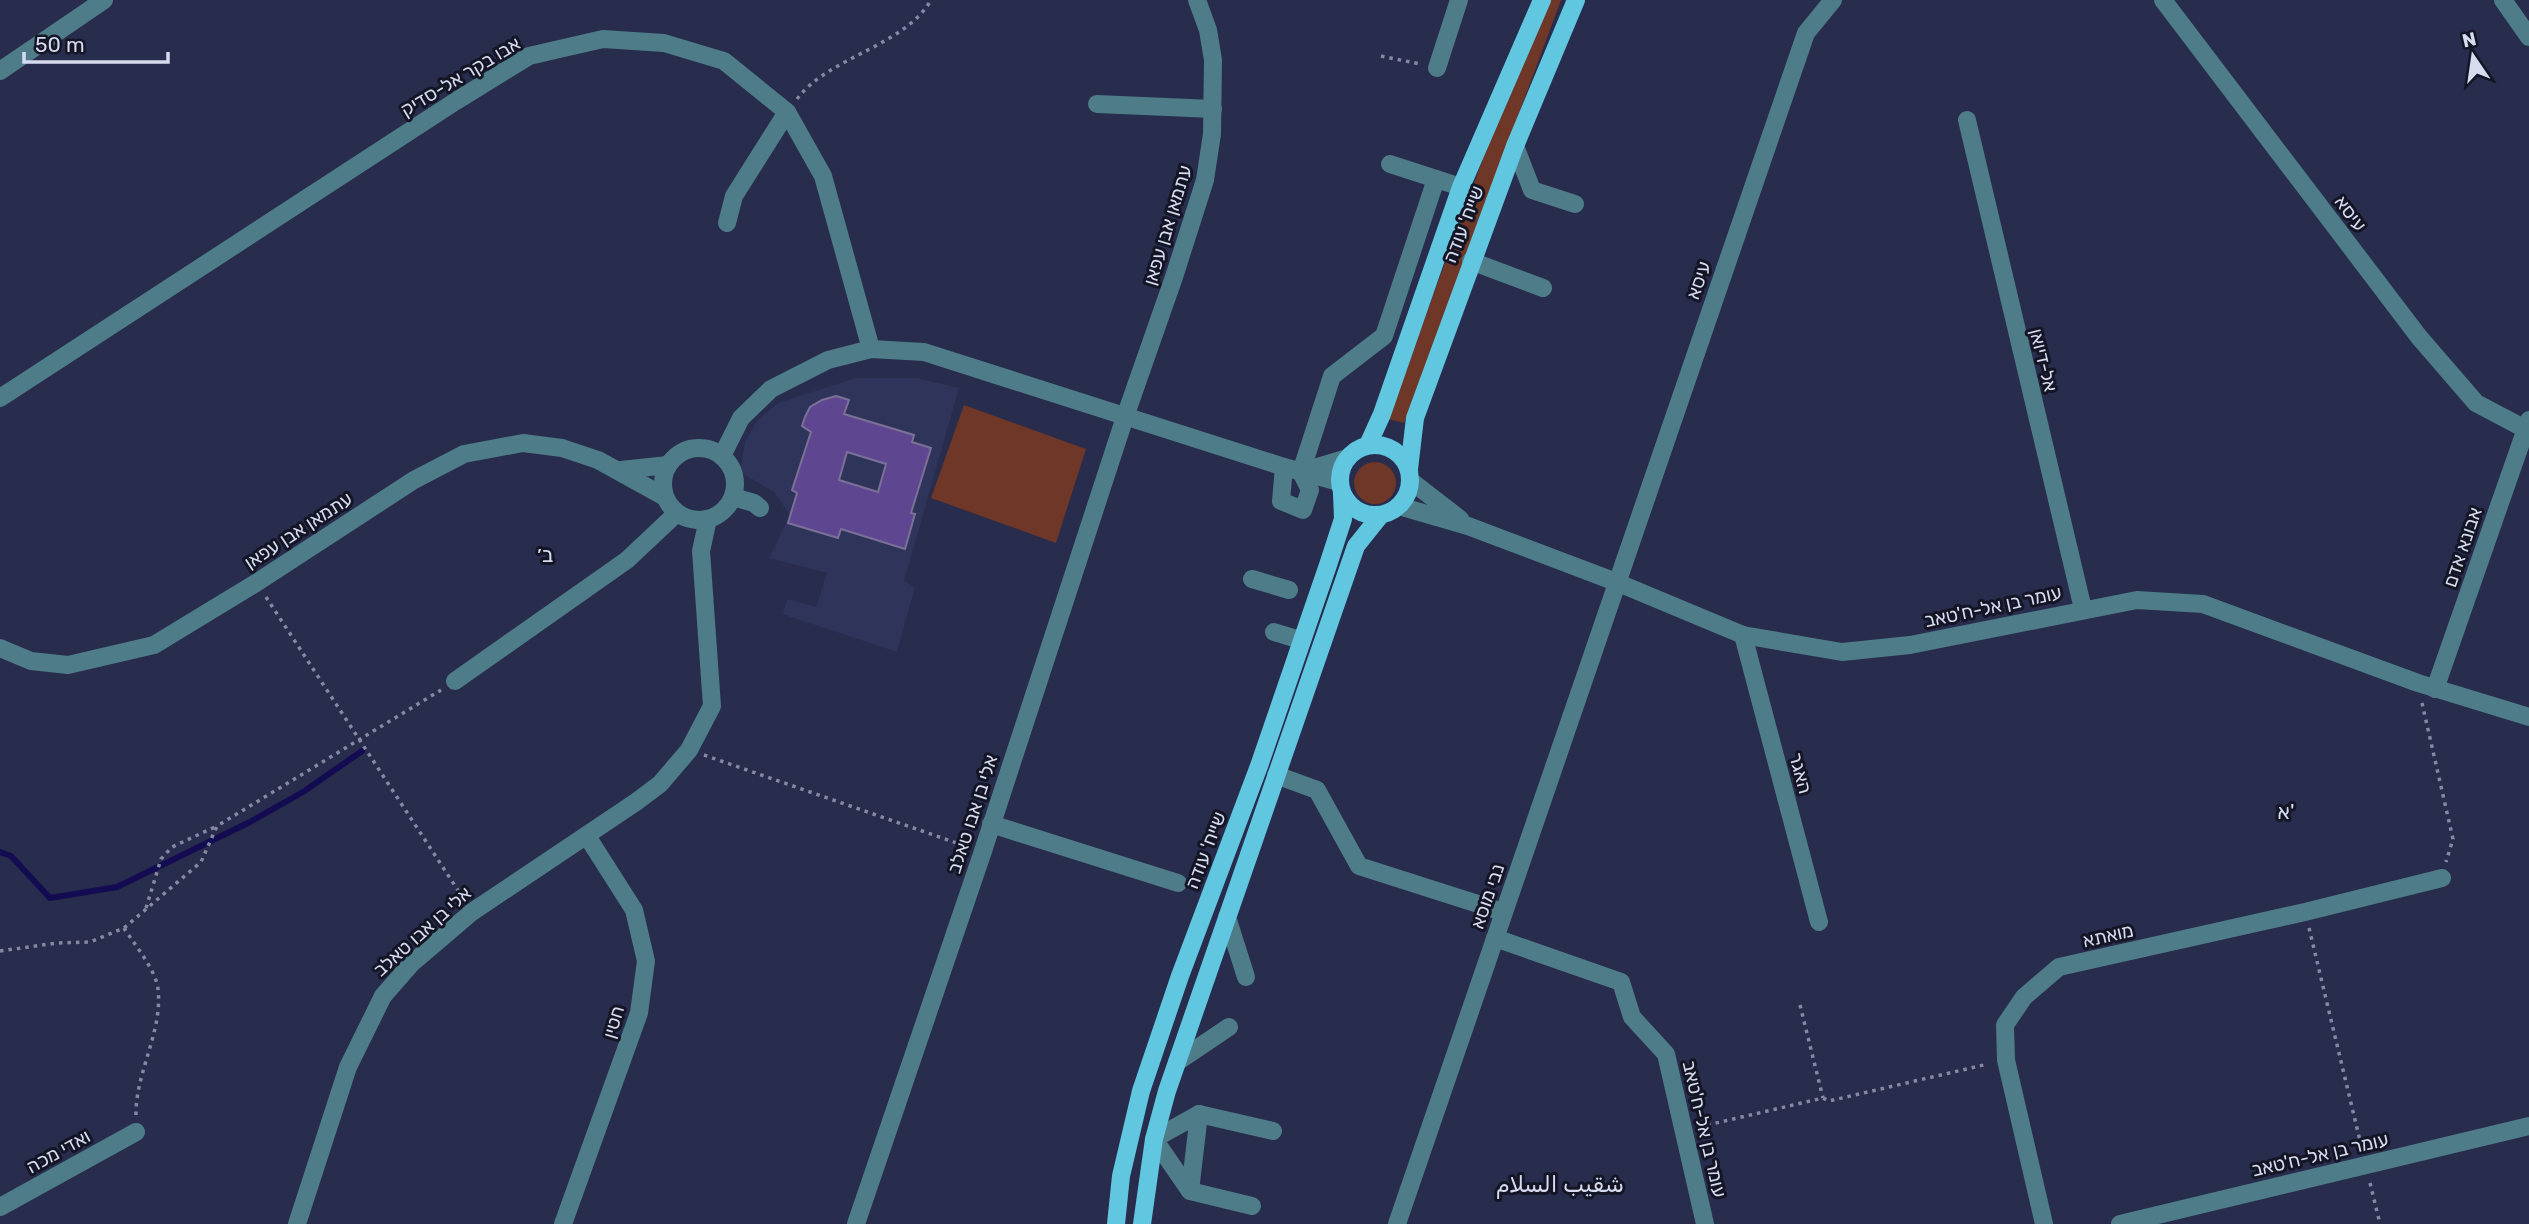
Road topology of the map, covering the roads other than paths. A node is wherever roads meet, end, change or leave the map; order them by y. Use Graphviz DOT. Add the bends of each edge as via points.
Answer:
graph roads {
  1 [pos="104,0"];
  2 [pos="1197,0"];
  3 [pos="1459,0"];
  4 [pos="1542,0"];
  5 [pos="1576,0"];
  6 [pos="1833,0"];
  7 [pos="2163,0"];
  8 [pos="2503,0"];
  9 [pos="2529,37"];
  10 [pos="1437,68"];
  11 [pos="0,71"];
  12 [pos="1097,104"];
  13 [pos="1213,110"];
  14 [pos="787,112"];
  15 [pos="1967,120"];
  16 [pos="1515,146"];
  17 [pos="1390,164"];
  18 [pos="1436,179"];
  19 [pos="1461,187"];
  20 [pos="1575,204"];
  21 [pos="727,223"];
  22 [pos="1471,261"];
  23 [pos="1543,288"];
  24 [pos="1412,327"];
  25 [pos="1384,336"];
  26 [pos="871,349"];
  27 [pos="1400,360"];
  28 [pos="0,398"];
  29 [pos="1125,416"];
  30 [pos="2528,427"];
  31 [pos="1368,445"];
  32 [pos="722,456"];
  33 [pos="1348,458"];
  34 [pos="668,466"];
  35 [pos="621,470"];
  36 [pos="1292,470"];
  37 [pos="1410,475"];
  38 [pos="1341,488"];
  39 [pos="665,497"];
  40 [pos="733,497"];
  41 [pos="1399,506"];
  42 [pos="760,508"];
  43 [pos="682,516"];
  44 [pos="1380,516"];
  45 [pos="708,519"];
  46 [pos="1468,526"];
  47 [pos="701,551"];
  48 [pos="1252,579"];
  49 [pos="1616,582"];
  50 [pos="1289,590"];
  51 [pos="2083,609"];
  52 [pos="1274,632"];
  53 [pos="1743,635"];
  54 [pos="1300,640"];
  55 [pos="0,648"];
  56 [pos="455,681"];
  57 [pos="2426,686"];
  58 [pos="2529,718"];
  59 [pos="1276,775"];
  60 [pos="992,824"];
  61 [pos="587,836"];
  62 [pos="2442,878"];
  63 [pos="1178,883"];
  64 [pos="1503,912"];
  65 [pos="1227,917"];
  66 [pos="1819,922"];
  67 [pos="1495,938"];
  68 [pos="1246,977"];
  69 [pos="1229,1027"];
  70 [pos="1177,1062"];
  71 [pos="1199,1114"];
  72 [pos="2529,1126"];
  73 [pos="1273,1131"];
  74 [pos="136,1132"];
  75 [pos="1154,1139"];
  76 [pos="1190,1192"];
  77 [pos="1252,1206"];
  78 [pos="0,1207"];
  79 [pos="297,1224"];
  80 [pos="563,1224"];
  81 [pos="856,1224"];
  82 [pos="1116,1224"];
  83 [pos="1142,1224"];
  84 [pos="1397,1224"];
  85 [pos="1704,1224"];
  86 [pos="2043,1224"];
  87 [pos="2120,1224"];
  1 -- 11 [label="street"];
  2 -- 13 [label="street, עתמאן אבן עפאן" via="1213,60"];
  3 -- 10 [label="street"];
  4 -- 19 [label="main road, שייח' עודה"];
  5 -- 16 [label="main road, שייח' עודה"];
  6 -- 49 [label="street, עיסא" via="1806,33"];
  7 -- 30 [label="street, עיסא" via="2419,337 2476,403"];
  8 -- 9 [label="street"];
  12 -- 13 [label="street"];
  13 -- 29 [label="street, עתמאן אבן עפאן" via="1205,180"];
  14 -- 21 [label="street" via="734,196"];
  14 -- 26 [label="street, אבו בקר אל-סדיק" via="823,176"];
  14 -- 28 [label="street, אבו בקר אל-סדיק" via="724,61 664,43 603,39 529,57"];
  15 -- 51 [label="street, אל-דיואן"];
  16 -- 20 [label="street" via="1532,190"];
  16 -- 22 [label="main road, שייח' עודה"];
  17 -- 18 [label="street"];
  18 -- 19 [label="street"];
  18 -- 25 [label="street"];
  19 -- 24 [label="main road, שייח' עודה"];
  22 -- 23 [label="street"];
  22 -- 37 [label="main road, שייח' עודה" via="1415,418"];
  24 -- 25 [label="street"];
  24 -- 27 [label="main road, שייח' עודה"];
  25 -- 27 [label="street" via="1393,342"];
  25 -- 36 [label="street" via="1332,376"];
  26 -- 29 [label="street" via="924,352"];
  26 -- 32 [label="street" via="828,360 771,389 741,418"];
  27 -- 31 [label="main road, שייח' עודה"];
  29 -- 36 [label="street"];
  29 -- 60 [label="street, אלי בן אבו טאלב"];
  30 -- 57 [label="street, אבונא אדם"];
  31 -- 33 [label="main road"];
  31 -- 37 [label="main road" via="1395,451"];
  32 -- 34 [label="street" via="711,450 687,450"];
  32 -- 40 [label="street" via="734,474"];
  33 -- 36 [label="street"];
  33 -- 38 [label="main road"];
  34 -- 35 [label="street, עתמאן אבן עפאן"];
  34 -- 39 [label="street"];
  35 -- 39 [label="street, עתמאן אבן עפאן"];
  35 -- 55 [label="street, עתמאן אבן עפאן" via="562,448 523,443 464,454 414,480 154,645 68,665 31,661"];
  36 -- 36 [label="street" via="1310,490 1303,510 1281,501"];
  36 -- 38 [label="street"];
  37 -- 41 [label="main road" via="1407,495"];
  37 -- 46 [label="street, עומר בן אל-ח'טאב"];
  38 -- 44 [label="main road" via="1351,507"];
  38 -- 54 [label="main road, שייח' עודה" via="1343,519"];
  39 -- 43 [label="street"];
  40 -- 42 [label="street"];
  40 -- 45 [label="street" via="727,507"];
  41 -- 44 [label="main road"];
  41 -- 46 [label="street, עומר בן אל-ח'טאב"];
  43 -- 45 [label="street"];
  43 -- 47 [label="street, אלי בן אבו טאלב"];
  43 -- 56 [label="street"];
  44 -- 59 [label="main road" via="1356,546"];
  45 -- 47 [label="street, אלי בן אבו טאלב"];
  46 -- 49 [label="street, עומר בן אל-ח'טאב"];
  47 -- 61 [label="street, אלי בן אבו טאלב" via="712,706 689,750 660,784"];
  48 -- 50 [label="street"];
  49 -- 53 [label="street, עומר בן אל-ח'טאב"];
  49 -- 64 [label="street, נבי מוסא"];
  51 -- 53 [label="street, עומר בן אל-ח'טאב" via="1910,645 1842,652"];
  51 -- 57 [label="street, עומר בן אל-ח'טאב" via="2137,600 2203,604"];
  52 -- 54 [label="street"];
  53 -- 66 [label="street, האגר"];
  54 -- 82 [label="main road, שייח' עודה" via="1141,1091 1121,1176"];
  57 -- 58 [label="street, עומר בן אל-ח'טאב"];
  59 -- 64 [label="street" via="1317,790 1359,866"];
  59 -- 65 [label="main road"];
  60 -- 63 [label="street"];
  60 -- 81 [label="street, אלי בן אבו טאלב"];
  61 -- 79 [label="street, אלי בן אבו טאלב" via="472,912 411,964 383,996 348,1067"];
  61 -- 80 [label="street, חטין" via="634,909 646,961 639,1013"];
  62 -- 86 [label="street, מואתא" via="2059,967 2024,996 2005,1025 2006,1060"];
  64 -- 67 [label="street, נבי מוסא"];
  65 -- 68 [label="street"];
  65 -- 70 [label="main road"];
  67 -- 84 [label="street, נבי מוסא"];
  67 -- 85 [label="street, עומר בן אל-ח'טאב" via="1621,982 1632,1017 1666,1054"];
  69 -- 70 [label="street"];
  70 -- 75 [label="main road"];
  71 -- 73 [label="street"];
  71 -- 75 [label="street"];
  71 -- 76 [label="street"];
  72 -- 87 [label="street, עומר בן אל-ח'טאב"];
  74 -- 78 [label="street, ואדי מכה"];
  75 -- 76 [label="street"];
  75 -- 83 [label="main road"];
  76 -- 77 [label="street"];
}
